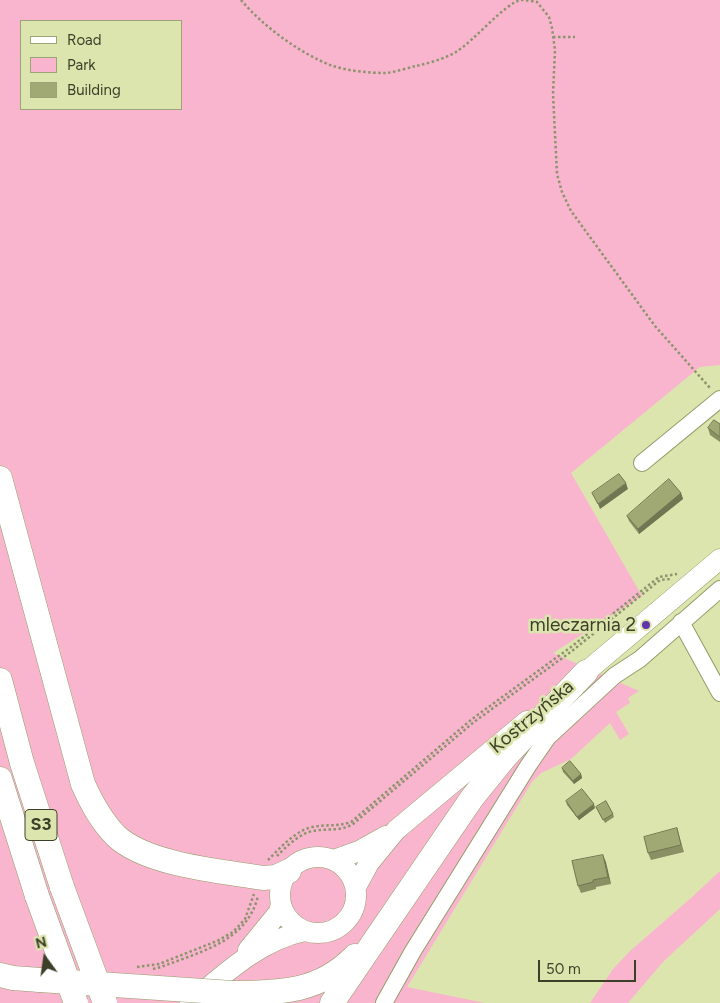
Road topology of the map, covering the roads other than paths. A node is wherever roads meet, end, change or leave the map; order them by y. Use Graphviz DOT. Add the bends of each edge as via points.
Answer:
graph roads {
  1 [pos="720,400"];
  2 [pos="642,463"];
  3 [pos="0,478"];
  4 [pos="720,559"];
  5 [pos="720,589"];
  6 [pos="681,622"];
  7 [pos="586,672"];
  8 [pos="0,680"];
  9 [pos="720,693"];
  10 [pos="0,779"];
  11 [pos="396,830"];
  12 [pos="334,860"];
  13 [pos="289,871"];
  14 [pos="356,886"];
  15 [pos="281,904"];
  16 [pos="390,921"];
  17 [pos="305,931"];
  18 [pos="234,966"];
  19 [pos="0,975"];
  20 [pos="76,1003"];
  21 [pos="105,1003"];
  22 [pos="190,1003"];
  23 [pos="332,1003"];
  24 [pos="384,1003"];
  1 -- 2 [label="street"];
  3 -- 13 [label="highway" via="83,784 105,823 128,845 161,860 260,878 276,877"];
  4 -- 7 [label="main road, Kostrzyńska"];
  5 -- 6 [label="street"];
  6 -- 9 [label="street"];
  6 -- 24 [label="street" via="640,659 614,676 548,737 418,943"];
  7 -- 11 [label="main road, Kostrzyńska"];
  7 -- 16 [label="highway" via="506,756 472,798"];
  8 -- 21 [label="highway, S3, bridge" via="22,763 62,888"];
  10 -- 20 [label="highway, S3, bridge" via="36,896"];
  11 -- 12 [label="main road" via="359,851"];
  11 -- 14 [label="main road, Kostrzyńska" via="369,863"];
  12 -- 13 [label="main road" via="325,857 305,859"];
  12 -- 14 [label="main road" via="344,867"];
  13 -- 15 [label="main road" via="281,887"];
  14 -- 17 [label="main road" via="355,907 344,924 325,933"];
  15 -- 17 [label="main road" via="286,916"];
  15 -- 18 [label="main road" via="270,924"];
  16 -- 19 [label="highway, bridge" via="345,966 328,978 274,993 234,993"];
  16 -- 23 [label="highway"];
  17 -- 18 [label="main road" via="288,934"];
  18 -- 22 [label="main road"];
}
